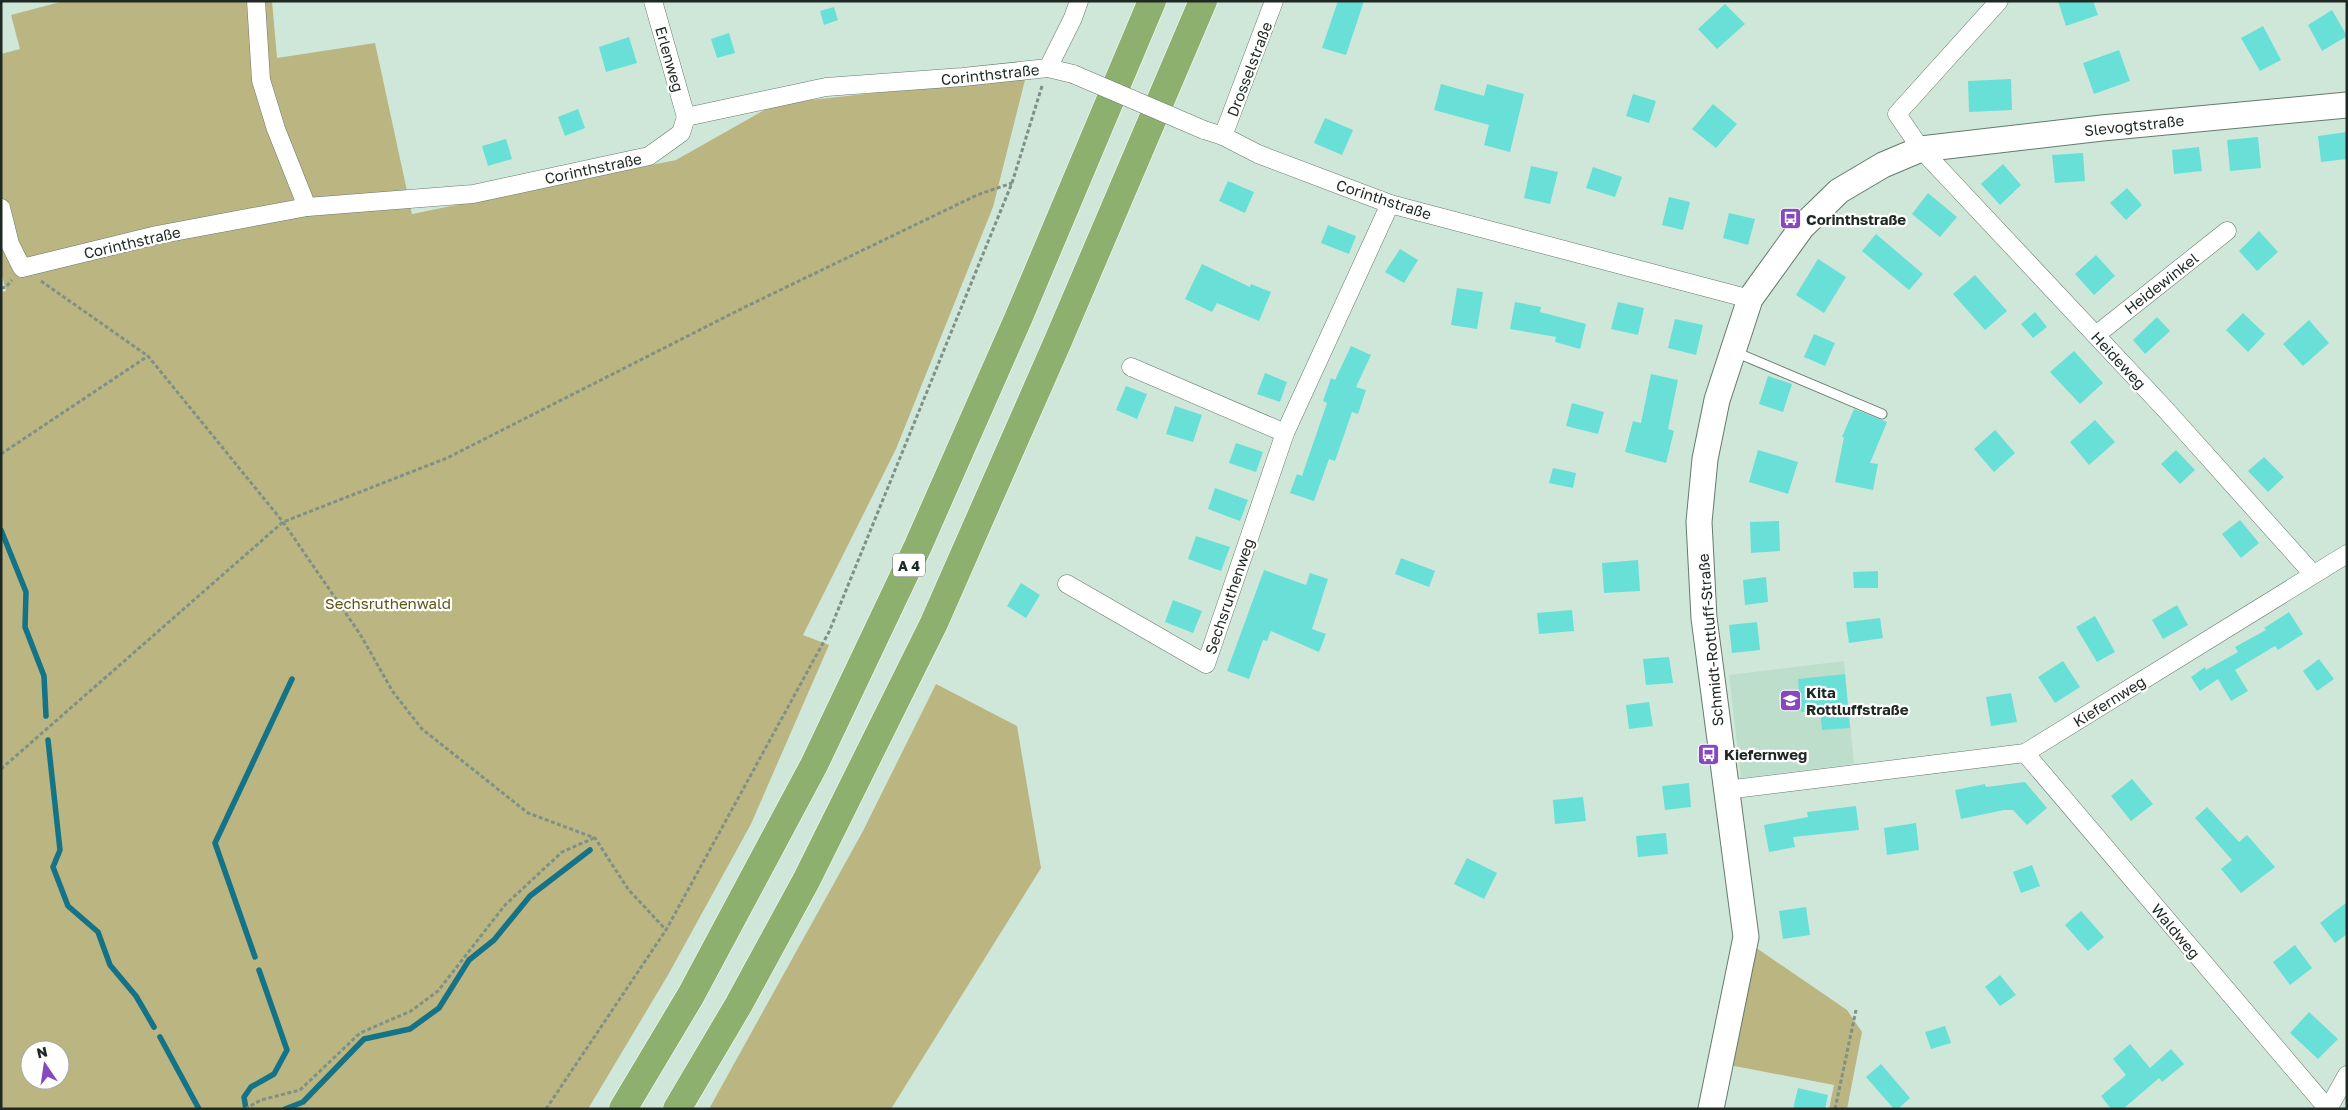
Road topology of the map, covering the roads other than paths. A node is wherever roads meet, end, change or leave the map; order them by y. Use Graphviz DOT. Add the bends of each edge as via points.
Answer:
graph roads {
  1 [pos="256,1"];
  2 [pos="653,1"];
  3 [pos="1079,1"];
  4 [pos="1152,1"];
  5 [pos="1203,1"];
  6 [pos="1274,1"];
  7 [pos="1999,1"];
  8 [pos="1048,68"];
  9 [pos="2347,105"];
  10 [pos="686,117"];
  11 [pos="1223,136"];
  12 [pos="1921,149"];
  13 [pos="1390,204"];
  14 [pos="306,207"];
  15 [pos="1,208"];
  16 [pos="2227,230"];
  17 [pos="1750,299"];
  18 [pos="2096,334"];
  19 [pos="1733,351"];
  20 [pos="1131,367"];
  21 [pos="1882,414"];
  22 [pos="1285,433"];
  23 [pos="2347,554"];
  24 [pos="2312,574"];
  25 [pos="1067,584"];
  26 [pos="2025,753"];
  27 [pos="1726,790"];
  28 [pos="2347,1075"];
  29 [pos="623,1109"];
  30 [pos="678,1109"];
  31 [pos="1711,1109"];
  32 [pos="2328,1109"];
  1 -- 14 [label="street" via="261,80"];
  2 -- 10 [label="street, Erlenweg"];
  3 -- 8 [label="street"];
  4 -- 29 [label="highway, A 4" via="922,537 818,756 691,995"];
  5 -- 30 [label="highway" via="934,623 807,879"];
  6 -- 11 [label="street, Drosselstraße"];
  7 -- 12 [label="street" via="1897,114"];
  8 -- 10 [label="street, Corinthstraße" via="826,87"];
  8 -- 11 [label="street, Corinthstraße, bridge" via="1073,74"];
  9 -- 12 [label="street, Slevogtstraße"];
  10 -- 14 [label="street, Corinthstraße" via="681,132 649,156 473,194"];
  11 -- 13 [label="street, Corinthstraße" via="1258,154"];
  12 -- 17 [label="street, Schmidt-Rottluff-Straße" via="1883,165 1839,191 1802,226"];
  12 -- 18 [label="street, Heideweg"];
  13 -- 17 [label="street, Corinthstraße"];
  13 -- 22 [label="street, Sechsruthenweg"];
  14 -- 15 [label="street, Corinthstraße" via="157,235 22,268 10,244"];
  16 -- 18 [label="street, Heidewinkel"];
  17 -- 19 [label="street, Schmidt-Rottluff-Straße"];
  18 -- 24 [label="street, Heideweg"];
  19 -- 21 [label="lane"];
  19 -- 27 [label="street, Schmidt-Rottluff-Straße" via="1717,400 1705,459 1700,522 1704,618"];
  20 -- 22 [label="street"];
  22 -- 25 [label="street, Sechsruthenweg" via="1206,664"];
  23 -- 24 [label="street, Kiefernweg"];
  24 -- 26 [label="street, Kiefernweg"];
  26 -- 27 [label="street, Kiefernweg"];
  26 -- 32 [label="street, Waldweg"];
  27 -- 31 [label="street, Schmidt-Rottluff-Straße" via="1746,937"];
  28 -- 32 [label="street"];
}
